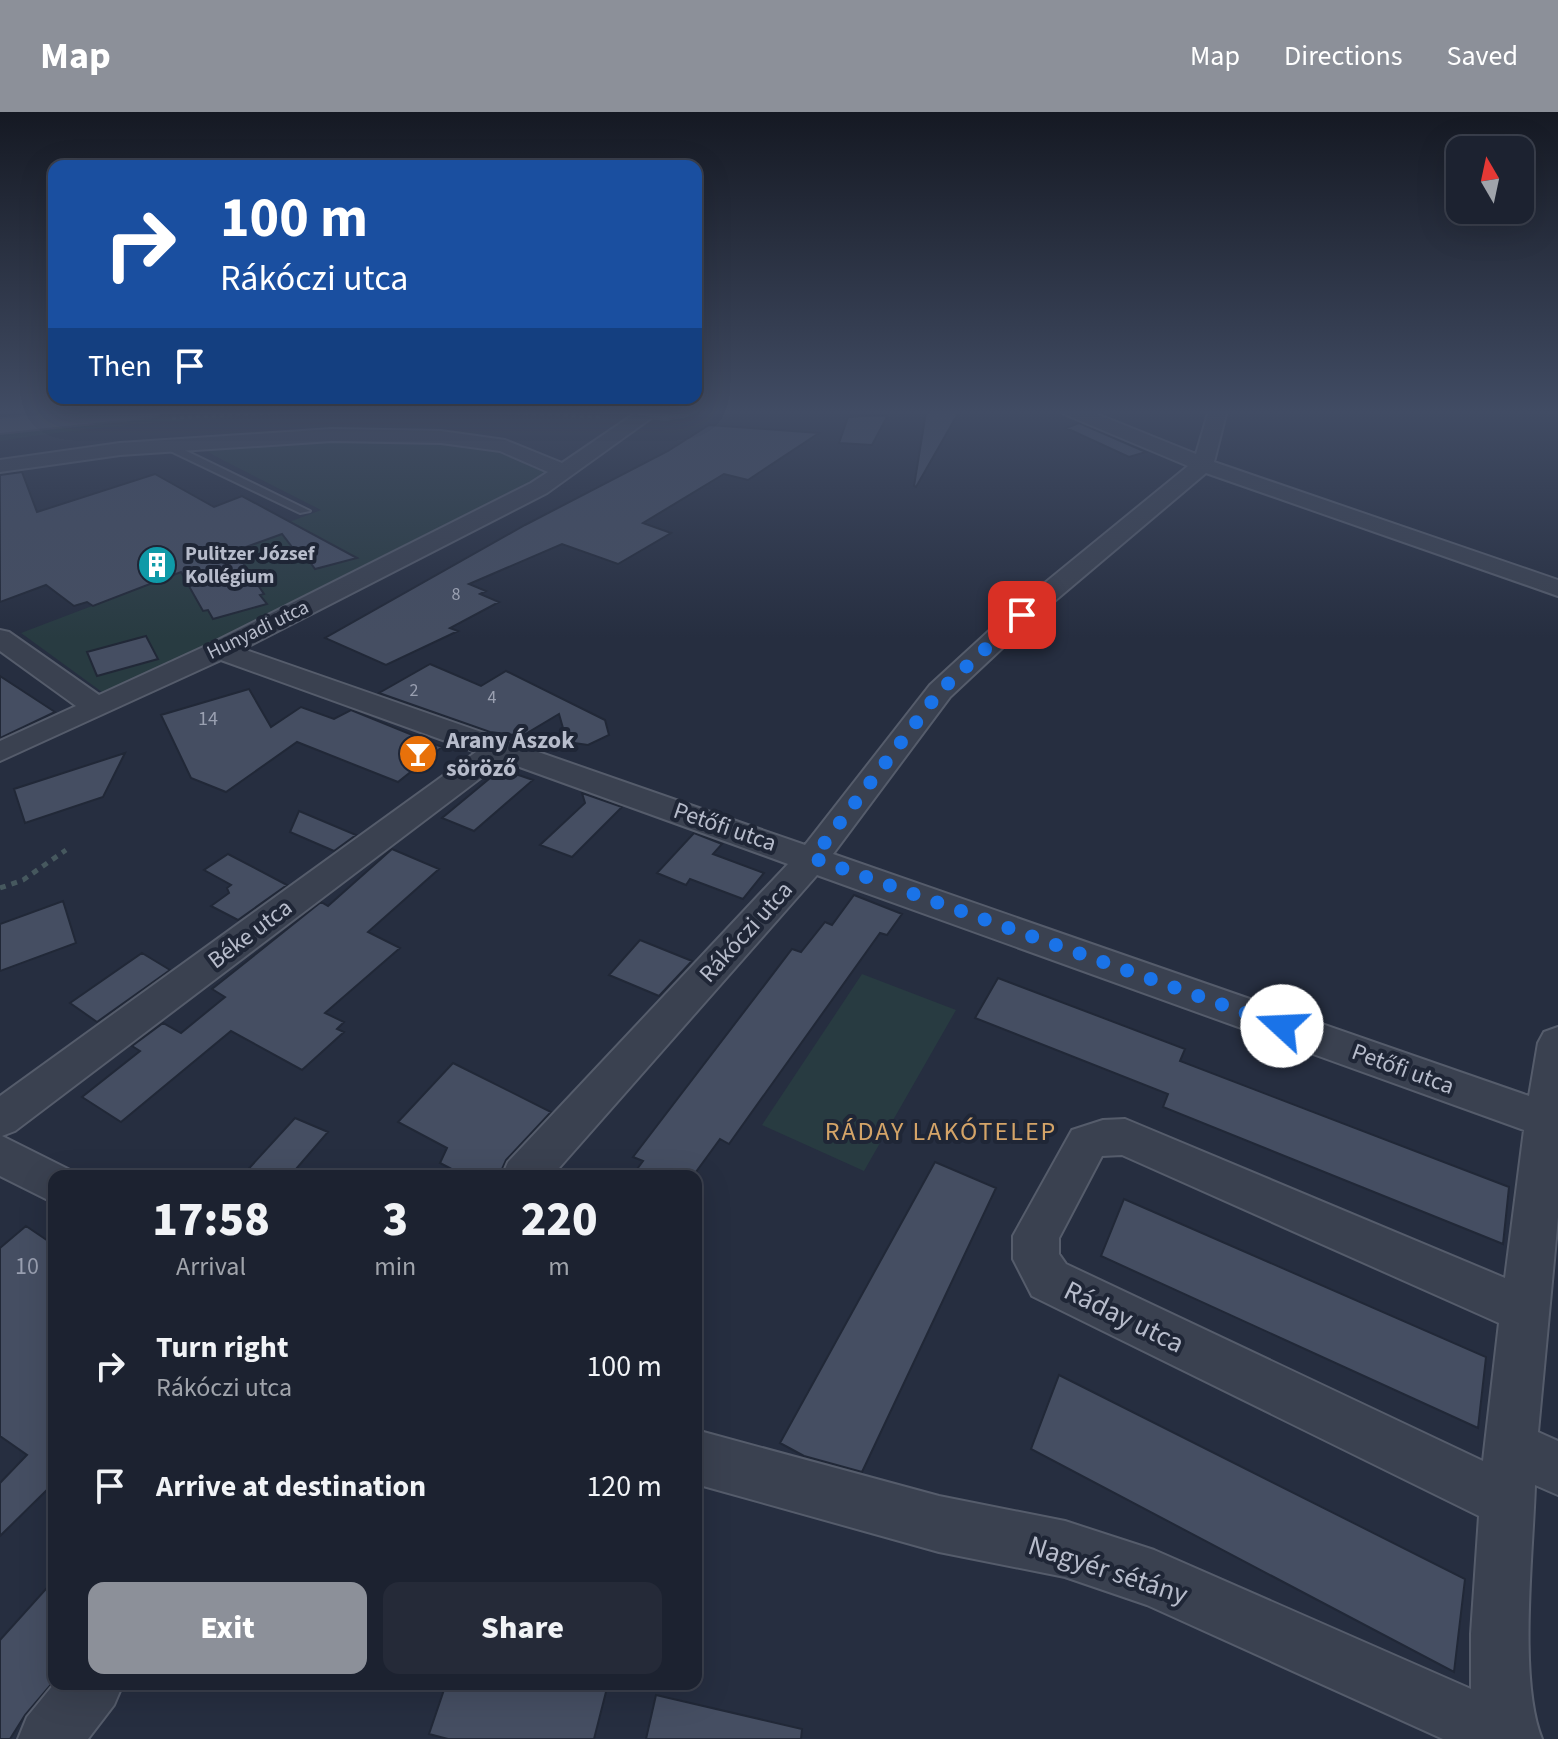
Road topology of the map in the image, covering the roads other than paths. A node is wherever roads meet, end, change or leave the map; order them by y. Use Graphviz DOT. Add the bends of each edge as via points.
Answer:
graph roads {
  1 [pos="252,486"];
  2 [pos="540,486"];
  3 [pos="1178,486"];
  4 [pos="1263,486"];
  5 [pos="304,511"];
  6 [pos="1558,588"];
  7 [pos="0,638"];
  8 [pos="220,650"];
  9 [pos="95,706"];
  10 [pos="501,748"];
  11 [pos="0,752"];
  12 [pos="813,858"];
  13 [pos="1553,1080"];
  14 [pos="0,1119"];
  15 [pos="0,1154"];
  16 [pos="529,1170"];
  17 [pos="48,1181"];
  18 [pos="1527,1311"];
  19 [pos="1510,1447"];
  20 [pos="702,1459"];
  21 [pos="1558,1468"];
  22 [pos="1508,1502"];
  23 [pos="88,1690"];
  24 [pos="1507,1736"];
  25 [pos="49,1739"];
  1 -- 5 [label="lane"];
  2 -- 8 [label="street, Hunyadi utca"];
  3 -- 12 [label="street, Rákóczi utca" via="940,691"];
  4 -- 6 [label="street"];
  7 -- 9 [label="street"];
  8 -- 9 [label="street, Hunyadi utca"];
  8 -- 10 [label="street, Petőfi utca"];
  9 -- 11 [label="street, Hunyadi utca"];
  10 -- 12 [label="street, Petőfi utca"];
  10 -- 14 [label="street, Béke utca"];
  12 -- 13 [label="street, Petőfi utca"];
  12 -- 16 [label="street, Rákóczi utca"];
  13 -- 18 [label="street"];
  15 -- 17 [label="street"];
  18 -- 19 [label="street"];
  18 -- 22 [label="street, Ráday utca" via="1125,1137 1087,1143 1036,1236 1036,1259 1049,1280"];
  19 -- 21 [label="street"];
  19 -- 22 [label="street"];
  20 -- 24 [label="street, Nagyér sétány" via="939,1524 1065,1549 1154,1579"];
  22 -- 24 [label="street" via="1500,1634"];
  23 -- 25 [label="street"];
}
